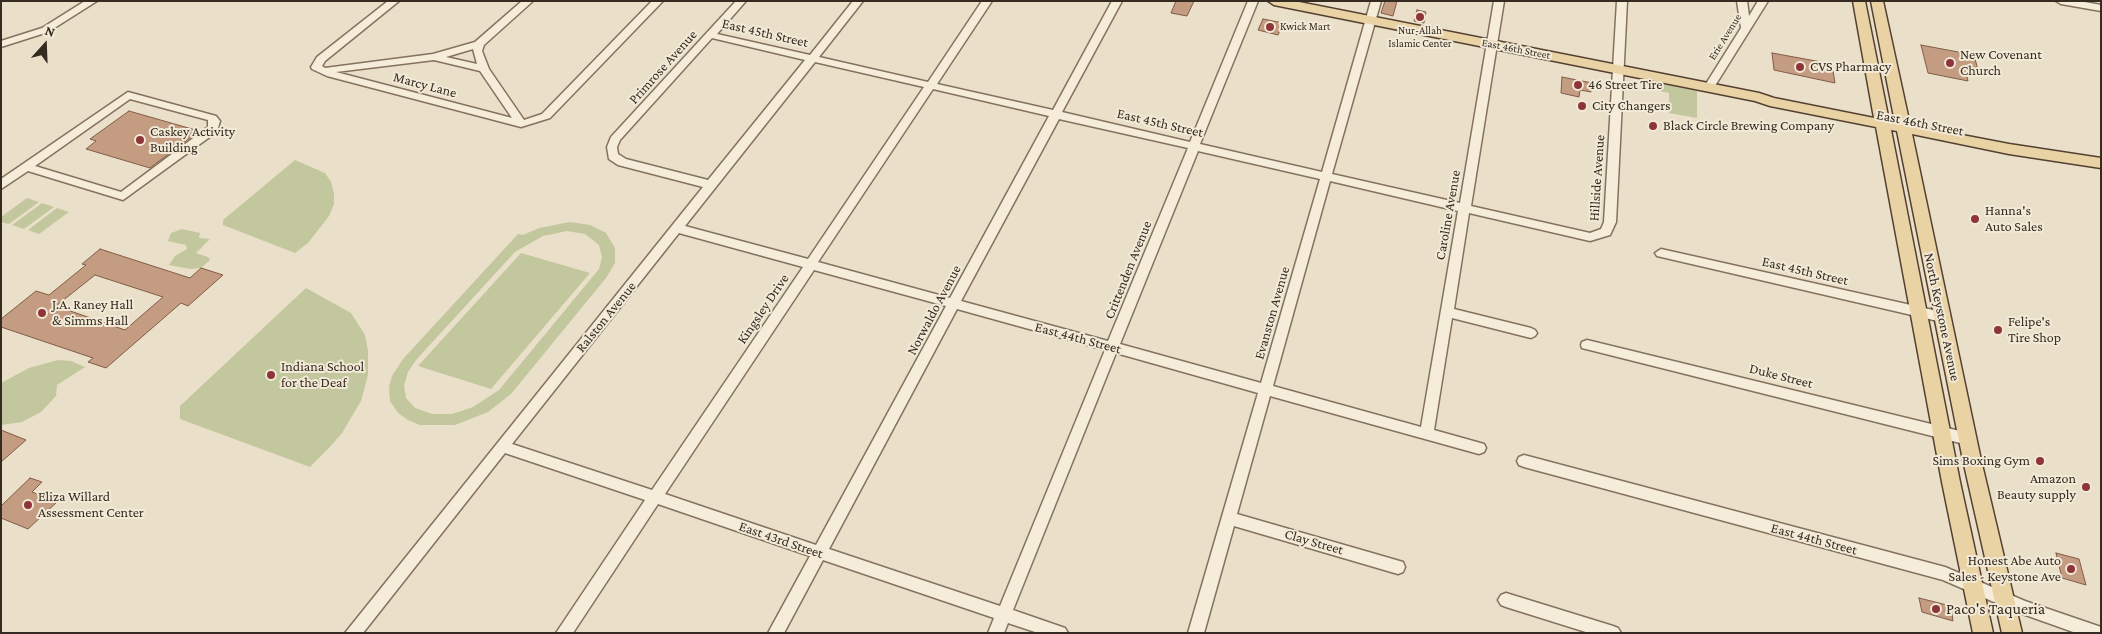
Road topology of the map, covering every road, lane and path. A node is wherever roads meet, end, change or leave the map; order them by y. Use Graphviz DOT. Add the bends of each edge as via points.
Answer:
graph roads {
  1 [pos="92,1"];
  2 [pos="394,1"];
  3 [pos="528,1"];
  4 [pos="658,1"];
  5 [pos="741,1"];
  6 [pos="858,1"];
  7 [pos="987,1"];
  8 [pos="1118,1"];
  9 [pos="1253,1"];
  10 [pos="1274,1"];
  11 [pos="1376,1"];
  12 [pos="1499,1"];
  13 [pos="1622,1"];
  14 [pos="1742,1"];
  15 [pos="1763,1"];
  16 [pos="1859,1"];
  17 [pos="1877,1"];
  18 [pos="2061,1"];
  19 [pos="2101,8"];
  20 [pos="1371,20"];
  21 [pos="1745,27"];
  22 [pos="710,36"];
  23 [pos="1,44"];
  24 [pos="479,44"];
  25 [pos="1492,44"];
  26 [pos="434,57"];
  27 [pos="812,59"];
  28 [pos="484,69"];
  29 [pos="1618,69"];
  30 [pos="324,71"];
  31 [pos="930,86"];
  32 [pos="1709,87"];
  33 [pos="1056,115"];
  34 [pos="1881,119"];
  35 [pos="1902,123"];
  36 [pos="521,124"];
  37 [pos="1194,147"];
  38 [pos="2101,163"];
  39 [pos="26,167"];
  40 [pos="1326,177"];
  41 [pos="1,184"];
  42 [pos="711,185"];
  43 [pos="1465,208"];
  44 [pos="677,228"];
  45 [pos="1603,235"];
  46 [pos="1661,253"];
  47 [pos="810,264"];
  48 [pos="954,304"];
  49 [pos="1447,312"];
  50 [pos="1918,312"];
  51 [pos="1942,317"];
  52 [pos="1531,333"];
  53 [pos="1587,345"];
  54 [pos="1113,347"];
  55 [pos="1266,389"];
  56 [pos="1427,433"];
  57 [pos="1941,433"];
  58 [pos="1968,440"];
  59 [pos="502,446"];
  60 [pos="1478,448"];
  61 [pos="1524,461"];
  62 [pos="655,498"];
  63 [pos="1229,518"];
  64 [pos="819,552"];
  65 [pos="1398,567"];
  66 [pos="1973,586"];
  67 [pos="1506,600"];
  68 [pos="2004,600"];
  69 [pos="1004,614"];
  70 [pos="353,633"];
  71 [pos="564,633"];
  72 [pos="776,633"];
  73 [pos="996,633"];
  74 [pos="1060,633"];
  75 [pos="1196,633"];
  76 [pos="1612,633"];
  77 [pos="1983,633"];
  78 [pos="2012,633"];
  79 [pos="2098,633"];
  1 -- 23 [label="street" via="45,30"];
  2 -- 30 [label="street" via="322,59 316,67"];
  3 -- 24 [label="street, Marcy Lane"];
  4 -- 36 [label="street" via="546,116"];
  5 -- 22 [label="street, Primrose Avenue"];
  6 -- 27 [label="street, Ralston Avenue"];
  7 -- 31 [label="street, Kingsley Drive"];
  8 -- 33 [label="street, Norwaldo Avenue"];
  9 -- 37 [label="street, Crittenden Avenue"];
  10 -- 20 [label="main road, East 46th Street"];
  11 -- 20 [label="street, Evanston Avenue"];
  12 -- 25 [label="street, Caroline Avenue"];
  13 -- 29 [label="street, Hillside Avenue"];
  14 -- 21 [label="street"];
  15 -- 21 [label="street, Erie Avenue"];
  16 -- 34 [label="main road, North Keystone Avenue"];
  17 -- 35 [label="main road, North Keystone Avenue"];
  18 -- 19 [label="street"];
  20 -- 25 [label="main road, East 46th Street"];
  20 -- 40 [label="street, Evanston Avenue"];
  21 -- 32 [label="street, Erie Avenue"];
  22 -- 27 [label="street, East 45th Street"];
  22 -- 42 [label="street, Primrose Avenue" via="612,147 613,154 622,162"];
  24 -- 26 [label="street, Marcy Lane"];
  24 -- 28 [label="street" via="477,51"];
  25 -- 29 [label="main road, East 46th Street"];
  25 -- 43 [label="street, Caroline Avenue"];
  26 -- 28 [label="street, Marcy Lane"];
  26 -- 30 [label="street, Marcy Lane"];
  27 -- 31 [label="street, East 45th Street"];
  27 -- 42 [label="street, Ralston Avenue"];
  28 -- 36 [label="street"];
  29 -- 32 [label="main road, East 46th Street"];
  29 -- 45 [label="street, Hillside Avenue" via="1610,222"];
  30 -- 36 [label="street, Marcy Lane"];
  31 -- 33 [label="street, East 45th Street"];
  31 -- 47 [label="street, Kingsley Drive"];
  32 -- 34 [label="main road, East 46th Street" via="1770,102"];
  33 -- 37 [label="street, East 45th Street"];
  33 -- 48 [label="street, Norwaldo Avenue"];
  34 -- 35 [label="main road, East 46th Street"];
  34 -- 50 [label="main road, North Keystone Avenue"];
  35 -- 38 [label="main road, East 46th Street" via="2009,149"];
  35 -- 51 [label="main road, North Keystone Avenue"];
  37 -- 40 [label="street, East 45th Street"];
  37 -- 54 [label="street, Crittenden Avenue"];
  39 -- 39 [label="street" via="123,196 206,134 215,121 128,95"];
  39 -- 41 [label="street"];
  40 -- 43 [label="street, East 45th Street"];
  40 -- 55 [label="street, Evanston Avenue"];
  42 -- 44 [label="street, Ralston Avenue"];
  43 -- 45 [label="street, East 45th Street" via="1579,236"];
  43 -- 49 [label="street, Caroline Avenue"];
  44 -- 47 [label="street, East 44th Street"];
  44 -- 59 [label="street, Ralston Avenue"];
  46 -- 50 [label="street, East 45th Street"];
  47 -- 48 [label="street, East 44th Street"];
  47 -- 62 [label="street, Kingsley Drive"];
  48 -- 54 [label="street, East 44th Street"];
  48 -- 64 [label="street, Norwaldo Avenue"];
  49 -- 52 [label="street"];
  49 -- 56 [label="street, Caroline Avenue"];
  50 -- 51 [label="street, East 45th Street"];
  50 -- 57 [label="main road, North Keystone Avenue"];
  51 -- 58 [label="main road, North Keystone Avenue"];
  53 -- 57 [label="street, Duke Street"];
  54 -- 55 [label="street, East 44th Street"];
  54 -- 69 [label="street, Crittenden Avenue"];
  55 -- 56 [label="street, East 44th Street"];
  55 -- 63 [label="street, Evanston Avenue"];
  56 -- 60 [label="street, East 44th Street"];
  57 -- 58 [label="street, Duke Street"];
  57 -- 66 [label="main road, North Keystone Avenue"];
  58 -- 68 [label="main road, North Keystone Avenue"];
  59 -- 62 [label="street, East 43rd Street"];
  59 -- 70 [label="street, Ralston Avenue"];
  61 -- 66 [label="street, East 44th Street" via="1945,574"];
  62 -- 64 [label="street, East 43rd Street"];
  62 -- 71 [label="street, Kingsley Drive"];
  63 -- 65 [label="street, Clay Street"];
  63 -- 75 [label="street, Evanston Avenue"];
  64 -- 69 [label="street, East 43rd Street"];
  64 -- 72 [label="street, Norwaldo Avenue"];
  66 -- 68 [label="street, East 44th Street"];
  66 -- 77 [label="main road, North Keystone Avenue"];
  67 -- 76 [label="street"];
  68 -- 78 [label="main road, North Keystone Avenue"];
  68 -- 79 [label="street, East 44th Street"];
  69 -- 73 [label="street, Crittenden Avenue"];
  69 -- 74 [label="street, East 43rd Street"];
}
